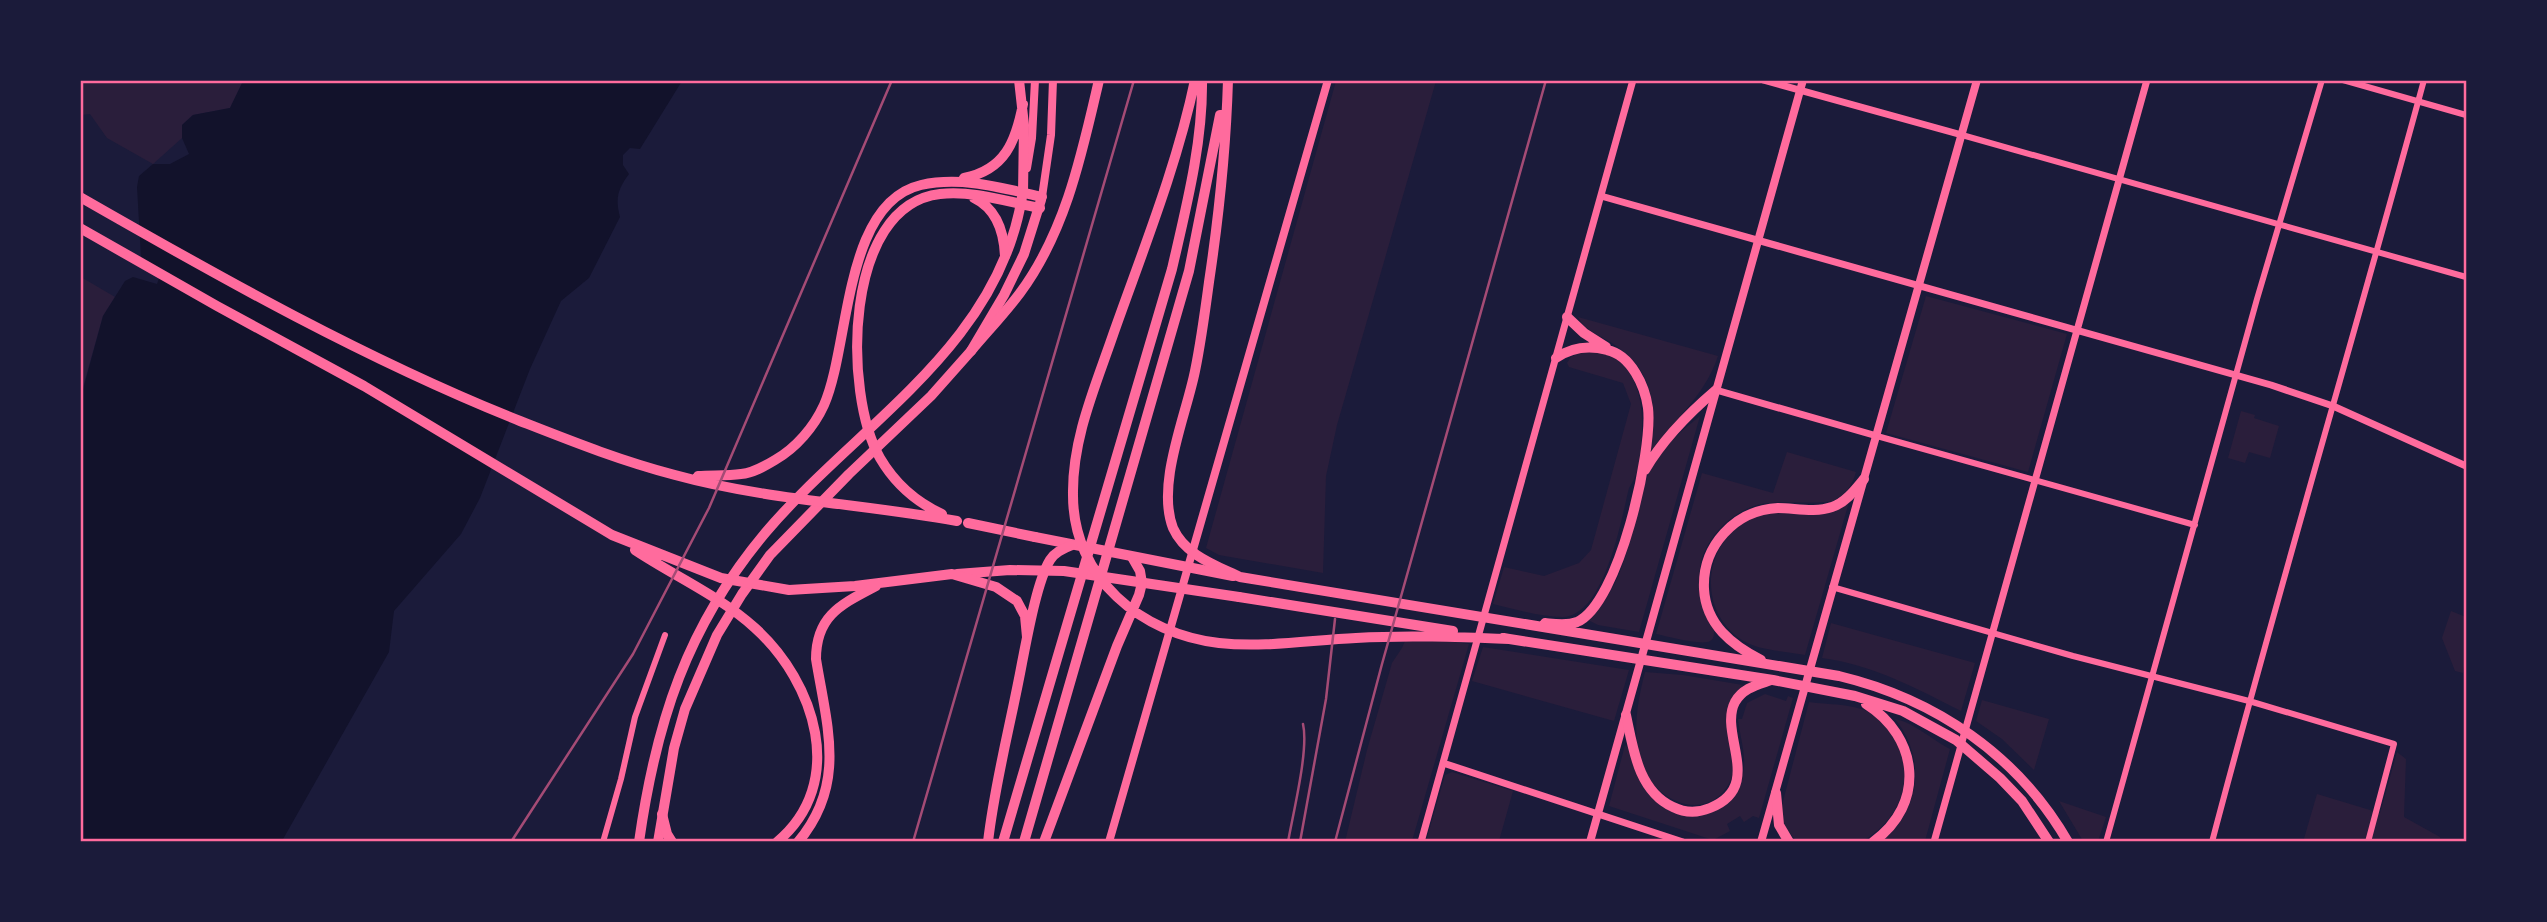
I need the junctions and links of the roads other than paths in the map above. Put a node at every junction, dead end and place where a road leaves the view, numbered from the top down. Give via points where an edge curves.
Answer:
1 (1019, 80) edge
2 (1035, 80) edge
3 (1053, 80) edge
4 (1099, 80) edge
5 (1195, 80) edge
6 (1202, 80) edge
7 (1226, 80) edge
8 (1328, 80) edge
9 (1633, 80) edge
10 (1763, 80) edge
11 (1803, 80) edge
12 (1977, 80) edge
13 (2147, 80) edge
14 (2322, 80) edge
15 (2343, 80) edge
16 (2424, 80) edge
17 (1800, 91) junction
18 (2419, 101) junction
19 (1023, 104) junction
20 (2466, 114) edge
21 (1962, 135) junction
22 (2120, 179) junction
23 (944, 182) junction
24 (965, 194) junction
25 (1601, 196) junction
26 (80, 197) edge
27 (1022, 199) junction
28 (1041, 203) junction
29 (2279, 224) junction
30 (80, 228) edge
31 (1759, 242) junction
32 (2377, 253) junction
33 (1005, 256) junction
34 (2466, 277) edge
35 (1919, 286) junction
36 (1567, 317) junction
37 (2077, 331) junction
38 (971, 351) junction
39 (1612, 351) junction
40 (1556, 358) junction
41 (2236, 375) junction
42 (1716, 390) junction
43 (2333, 407) junction
44 (1877, 436) junction
45 (2466, 466) edge
46 (678, 476) junction
47 (1864, 480) junction
48 (2035, 481) junction
49 (1640, 482) junction
50 (963, 522) junction
51 (2195, 525) junction
52 (612, 535) junction
53 (1035, 537) joint
54 (1072, 545) junction
55 (1132, 557) junction
56 (1045, 571) junction
57 (953, 574) junction
58 (1240, 577) junction
59 (882, 583) junction
60 (1142, 583) junction
61 (1832, 587) junction
62 (1240, 597) joint
63 (1029, 616) junction
64 (1514, 623) junction
65 (1991, 634) junction
66 (666, 635) dead end
67 (1509, 639) junction
68 (1774, 665) junction
69 (2152, 676) junction
70 (1773, 680) junction
71 (1855, 696) junction
72 (2249, 701) junction
73 (1626, 715) junction
74 (1443, 763) junction
75 (1776, 793) junction
76 (662, 814) junction
77 (1598, 814) junction
78 (603, 842) edge
79 (639, 842) edge
80 (657, 842) edge
81 (671, 842) edge
82 (777, 842) edge
83 (798, 842) edge
84 (988, 842) edge
85 (1003, 842) edge
86 (1024, 842) edge
87 (1044, 842) edge
88 (1109, 842) edge
89 (1421, 842) edge
90 (1590, 842) edge
91 (1683, 842) edge
92 (1761, 842) edge
93 (1789, 842) edge
94 (1873, 842) edge
95 (1934, 842) edge
96 (2049, 842) edge
97 (2068, 842) edge
98 (2106, 842) edge
99 (2212, 842) edge
100 (2368, 842) edge

1 - 19 highway
2 - 27 main road
3 - 28 main road
4 - 38 highway via 1061,217 1021,292
5 - 67 highway via 1179,141 1078,442 1072,498 1090,561 1118,600 1141,617 1175,633 1218,643 1403,635
6 - 85 highway via 1188,199 1172,269
7 - 58 highway via 1215,243 1195,371 1173,456 1169,507 1173,528 1183,544 1196,556
7 - 86 highway via 1189,271
8 - 88 main road
9 - 25 street
10 - 17 street
11 - 17 main road
12 - 21 main road
13 - 22 street
14 - 29 street
15 - 18 street
16 - 18 street
17 - 21 street
17 - 31 main road
18 - 20 street
18 - 32 street
19 - 23 highway via 1018,132 994,165 976,176
19 - 27 highway
21 - 22 street
21 - 35 main road
22 - 29 street
22 - 37 street
23 - 27 highway via 981,183
23 - 46 highway via 918,186 886,206 873,225 845,312 831,385 813,425 799,441 782,456 743,474
24 - 27 highway
24 - 33 highway via 982,202 996,218
24 - 50 highway via 939,194 917,201 897,216 881,239 866,275 858,314 857,368 870,436 890,473 910,494
25 - 31 street
25 - 36 street
26 - 46 highway via 229,282 452,394 615,458
27 - 28 highway
27 - 33 main road
28 - 38 main road via 1024,254
29 - 32 street
29 - 41 street
30 - 52 highway via 364,386
31 - 35 street
31 - 42 main road
32 - 34 street
32 - 43 street
33 - 79 main road via 958,338 766,532 707,617 658,736
35 - 37 street
35 - 44 main road
36 - 39 highway
36 - 40 street
37 - 41 street
37 - 48 street
38 - 76 main road via 931,396 801,521 742,594 717,635 684,709
39 - 40 highway via 1579,347
39 - 49 highway via 1641,382 1648,407
40 - 74 street
41 - 43 street
41 - 51 street
42 - 44 street
42 - 49 highway via 1667,439
42 - 73 main road
43 - 45 street
43 - 72 street
44 - 47 main road
44 - 48 street
46 - 50 highway
47 - 61 main road
47 - 68 highway via 1833,507 1777,508 1745,516 1711,551 1704,589 1710,615 1739,648
48 - 51 street
48 - 65 street
49 - 64 highway via 1615,572 1592,609 1566,624
50 - 53 highway
51 - 69 street
52 - 59 highway via 721,578 789,590
52 - 82 highway via 739,614 776,649 804,696 815,727 816,783 792,830
53 - 54 main road
54 - 55 main road
54 - 56 highway via 1055,554
55 - 58 main road
55 - 60 highway
56 - 57 main road
56 - 60 main road
56 - 63 highway
57 - 59 highway
57 - 63 highway via 996,587
58 - 64 highway
59 - 83 highway via 837,607 827,617 816,643 830,779 822,803
60 - 62 main road
60 - 87 highway
61 - 65 street
61 - 75 main road
62 - 67 highway
63 - 84 highway
64 - 68 highway
65 - 69 street
65 - 95 street
66 - 78 street via 635,717
67 - 70 highway
68 - 97 highway via 1839,676 1932,709 1983,742 2007,764 2056,820
69 - 72 street
69 - 98 street
70 - 71 highway
70 - 73 highway via 1748,688 1736,701 1731,717 1736,781 1727,796 1703,810 1677,809 1648,785
71 - 94 highway via 1896,731 1909,768 1900,814
71 - 96 highway via 1903,711 1956,740 2022,801
72 - 99 street
72 - 100 street via 2394,744
73 - 77 main road
74 - 77 street
74 - 89 street
75 - 92 main road
75 - 93 highway via 1779,825
76 - 80 main road
76 - 81 highway
77 - 90 main road
77 - 91 street

